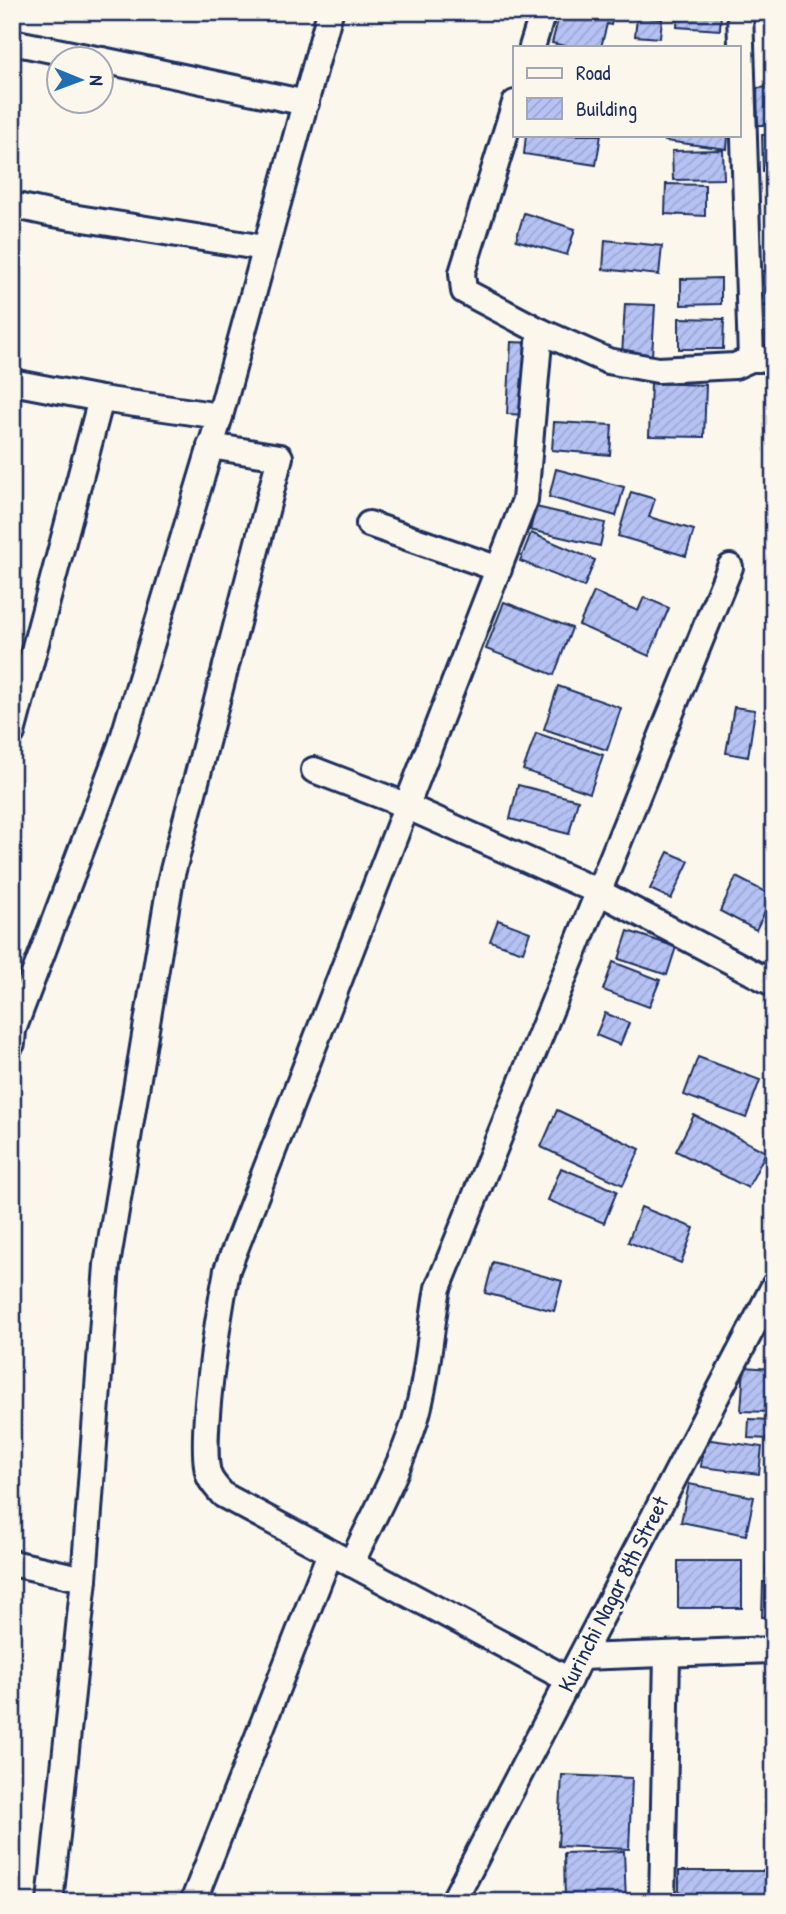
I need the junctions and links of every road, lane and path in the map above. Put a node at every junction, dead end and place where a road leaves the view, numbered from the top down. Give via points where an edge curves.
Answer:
1 (330, 12) edge
2 (543, 12) edge
3 (740, 12) edge
4 (12, 42) edge
5 (532, 46) edge
6 (46, 49) edge
7 (116, 63) edge
8 (306, 103) junction
9 (513, 109) edge
10 (12, 205) edge
11 (264, 248) junction
12 (540, 331) junction
13 (762, 359) edge
14 (12, 382) edge
15 (101, 399) junction
16 (220, 416) junction
17 (210, 446) junction
18 (369, 524) dead end
19 (730, 567) dead end
20 (499, 569) junction
21 (12, 733) edge
22 (314, 770) dead end
23 (406, 806) junction
24 (599, 892) junction
25 (774, 984) edge
26 (13, 1034) edge
27 (774, 1286) edge
28 (340, 1559) junction
29 (12, 1563) edge
30 (84, 1579) junction
31 (774, 1650) edge
32 (667, 1655) junction
33 (581, 1657) junction
34 (569, 1680) junction
35 (50, 1902) edge
36 (193, 1902) edge
37 (453, 1902) edge
38 (662, 1902) edge

1 - 8 street
2 - 5 street
3 - 13 street
4 - 6 street
7 - 8 street
8 - 11 street
9 - 12 street via 462,273 464,291
10 - 11 street
11 - 16 street
12 - 13 street via 608,361 658,370 735,366
12 - 20 street via 525,500
14 - 15 street
15 - 16 street
15 - 21 street
16 - 17 street
17 - 26 street via 121,745
17 - 30 street via 280,457 171,878 107,1265
18 - 20 street
19 - 24 street
20 - 23 street
22 - 23 street
23 - 24 street
23 - 28 street via 227,1270 204,1454 209,1477 223,1495
24 - 25 street
24 - 28 street via 438,1288 426,1372 401,1459
27 - 33 street, Kurinchi Nagar 8th Street
28 - 34 street
28 - 36 street
29 - 30 street
30 - 35 street
31 - 32 street
32 - 33 street
32 - 38 street
33 - 34 street, Kurinchi Nagar 8th Street
34 - 37 street, Kurinchi Nagar 8th Street

